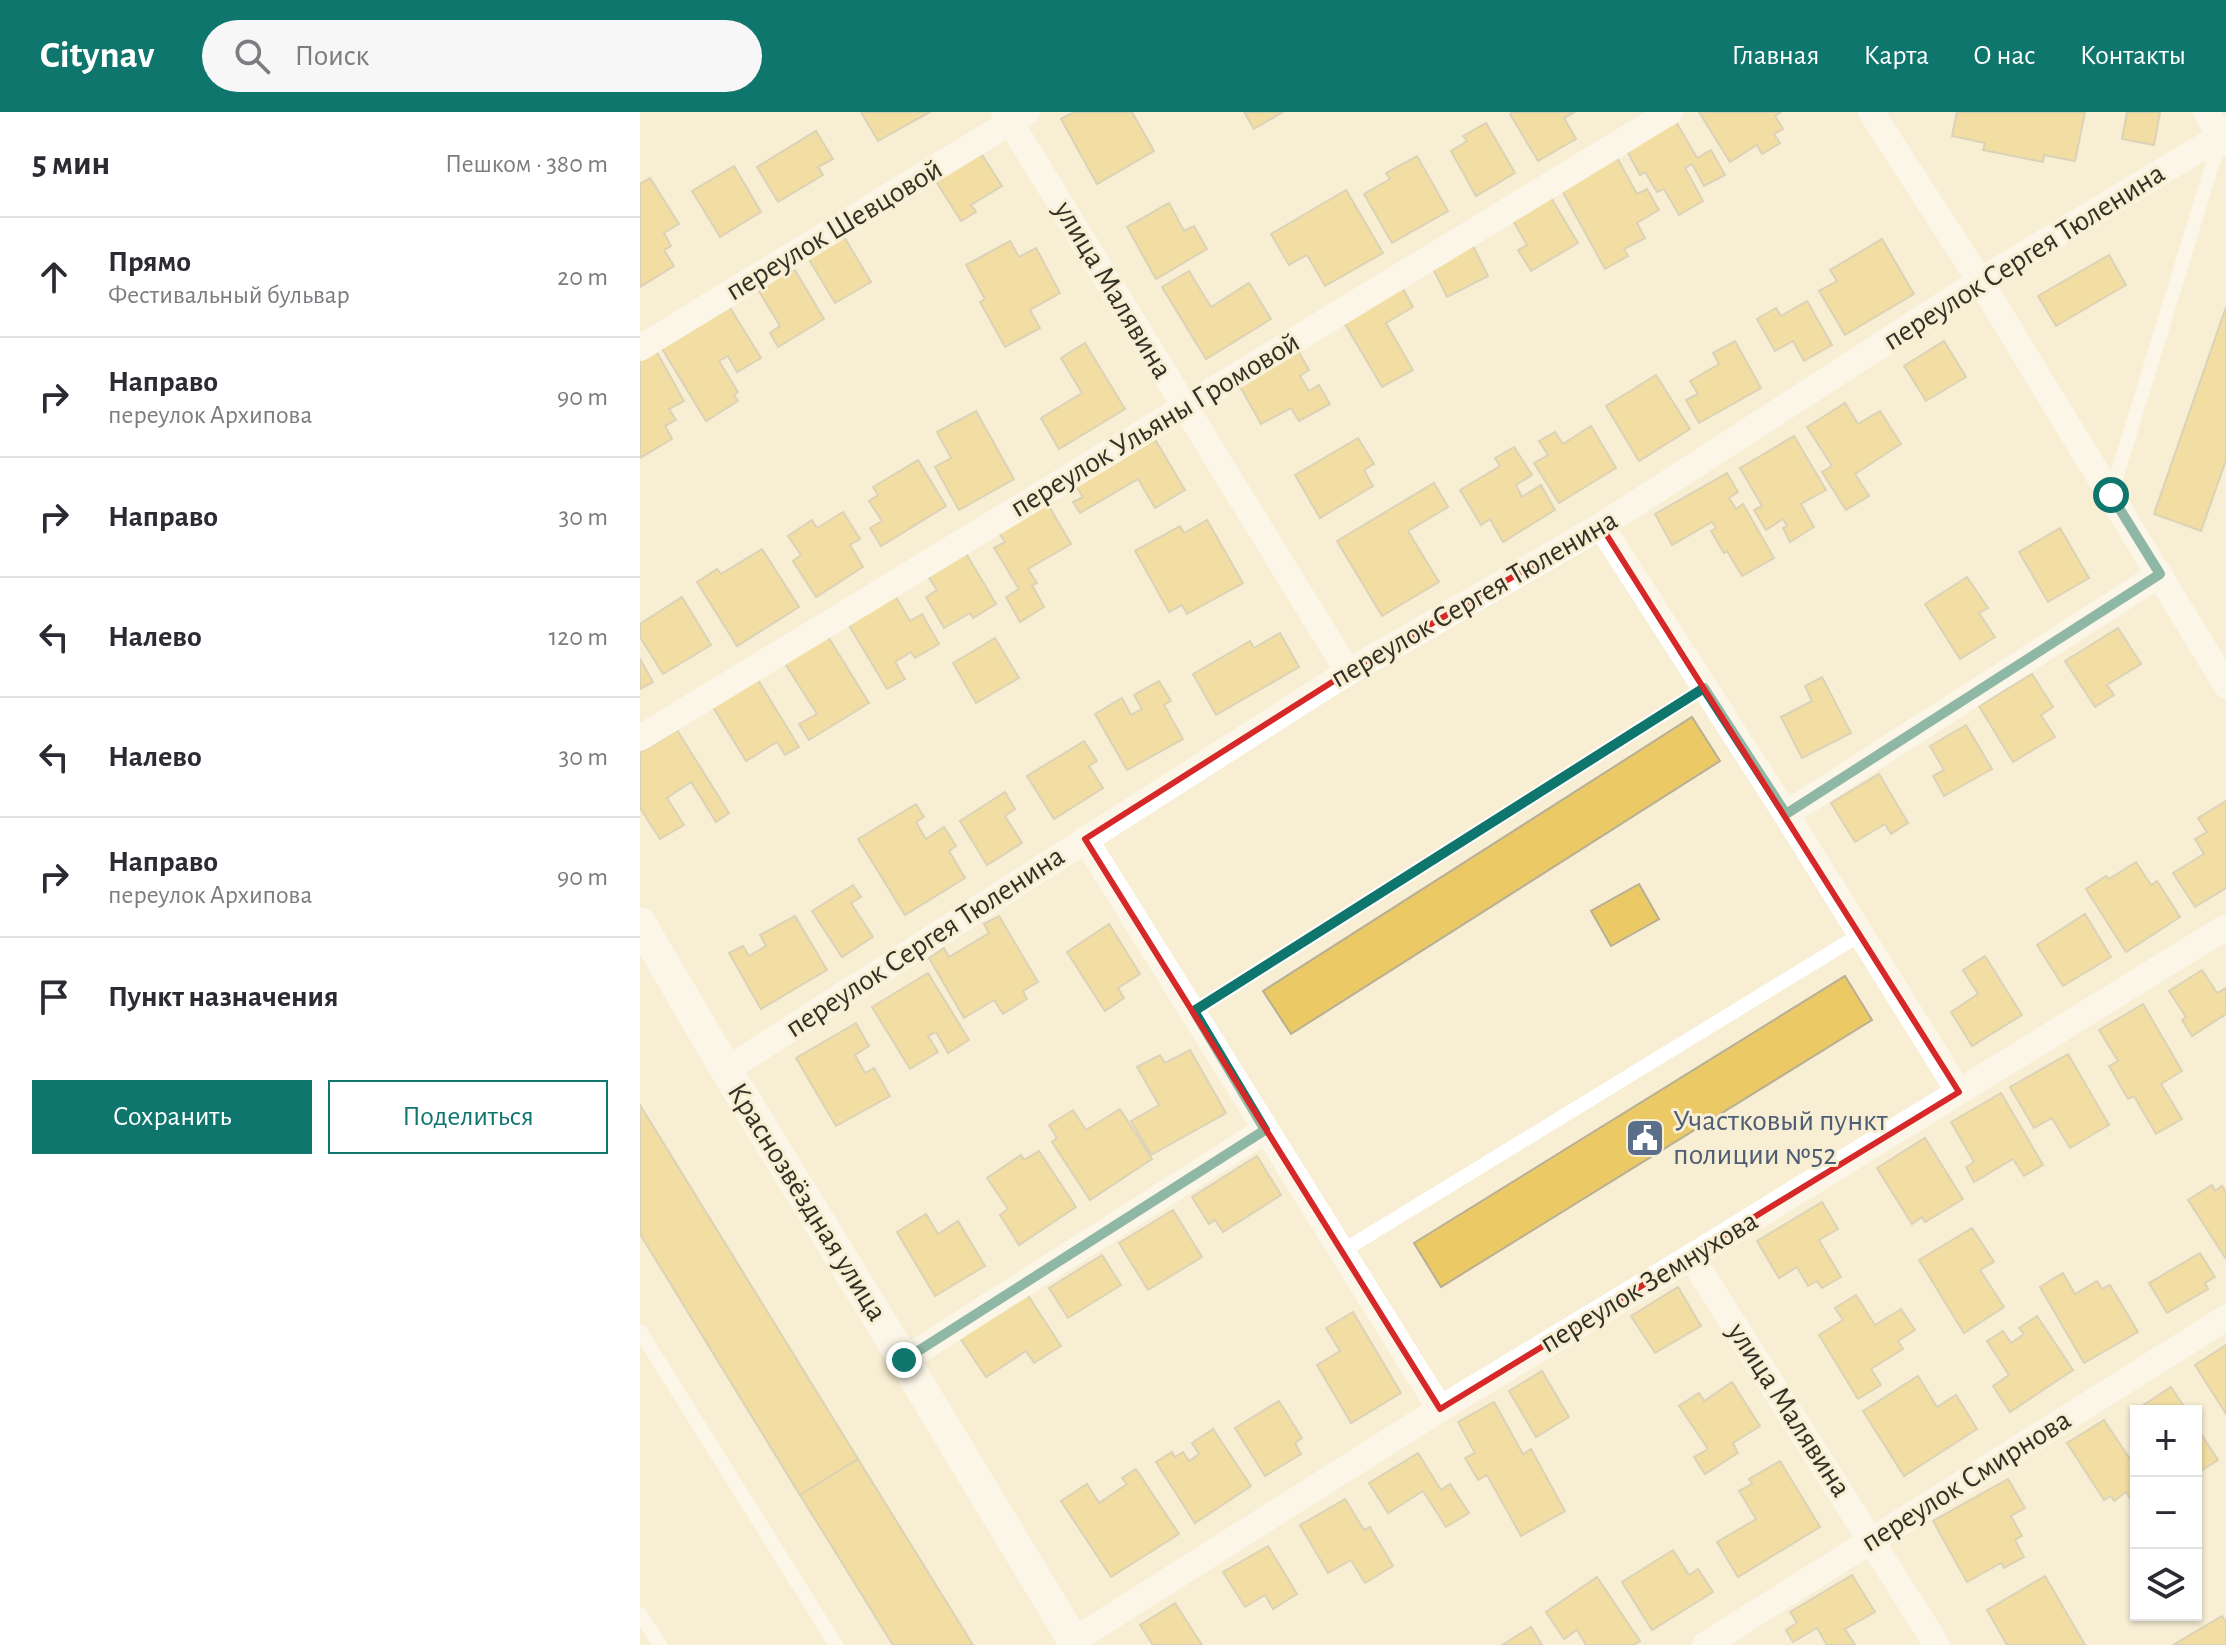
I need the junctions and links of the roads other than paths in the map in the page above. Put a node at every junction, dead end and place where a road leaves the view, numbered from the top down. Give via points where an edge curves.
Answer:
1 (1670, 112) edge
2 (1871, 112) edge
3 (2206, 112) edge
4 (1014, 115) edge
5 (2224, 138) edge
6 (1980, 281) junction
7 (640, 348) edge
8 (1185, 407) junction
9 (2111, 495) junction
10 (1601, 526) junction
11 (2160, 574) junction
12 (1348, 672) junction
13 (2226, 685) edge
14 (1704, 688) junction
15 (640, 738) edge
16 (1786, 814) junction
17 (1085, 839) junction
18 (640, 923) edge
19 (2226, 927) edge
20 (1861, 934) junction
21 (1194, 1011) junction
22 (726, 1070) junction
23 (1959, 1092) junction
24 (1265, 1130) junction
25 (1341, 1252) junction
26 (1691, 1257) junction
27 (2226, 1318) edge
28 (640, 1331) edge
29 (904, 1360) junction
30 (1440, 1409) junction
31 (1872, 1540) junction
32 (640, 1614) edge
33 (1074, 1643) edge
34 (660, 1645) edge
35 (836, 1645) edge
36 (1705, 1645) edge
37 (1937, 1645) edge

1 - 8 street, переулок Ульяны Громовой
2 - 6 street
3 - 5 street
4 - 7 street, переулок Шевцовой
4 - 8 street, улица Малявина
5 - 6 street, переулок Сергея Тюленина
5 - 9 lane
6 - 9 street
6 - 10 street, переулок Сергея Тюленина
8 - 12 street, улица Малявина
8 - 15 street, переулок Ульяны Громовой
9 - 11 street
10 - 12 street, переулок Сергея Тюленина
10 - 14 street
11 - 13 street
11 - 16 street
12 - 17 street, переулок Сергея Тюленина
14 - 16 street
14 - 21 lane
16 - 20 street
17 - 21 street
17 - 22 street, переулок Сергея Тюленина
18 - 22 street, Краснозвёздная улица
19 - 23 street, переулок Земнухова
20 - 23 street
20 - 25 lane
21 - 24 street
22 - 29 street, Краснозвёздная улица
23 - 26 street, переулок Земнухова
24 - 25 street
24 - 29 street
25 - 30 street
26 - 30 street, переулок Земнухова
26 - 31 street, улица Малявина
27 - 31 street, переулок Смирнова
28 - 35 lane
29 - 33 street, Краснозвёздная улица
30 - 33 street, переулок Земнухова
31 - 36 street, переулок Смирнова
31 - 37 street, улица Малявина
32 - 34 lane

